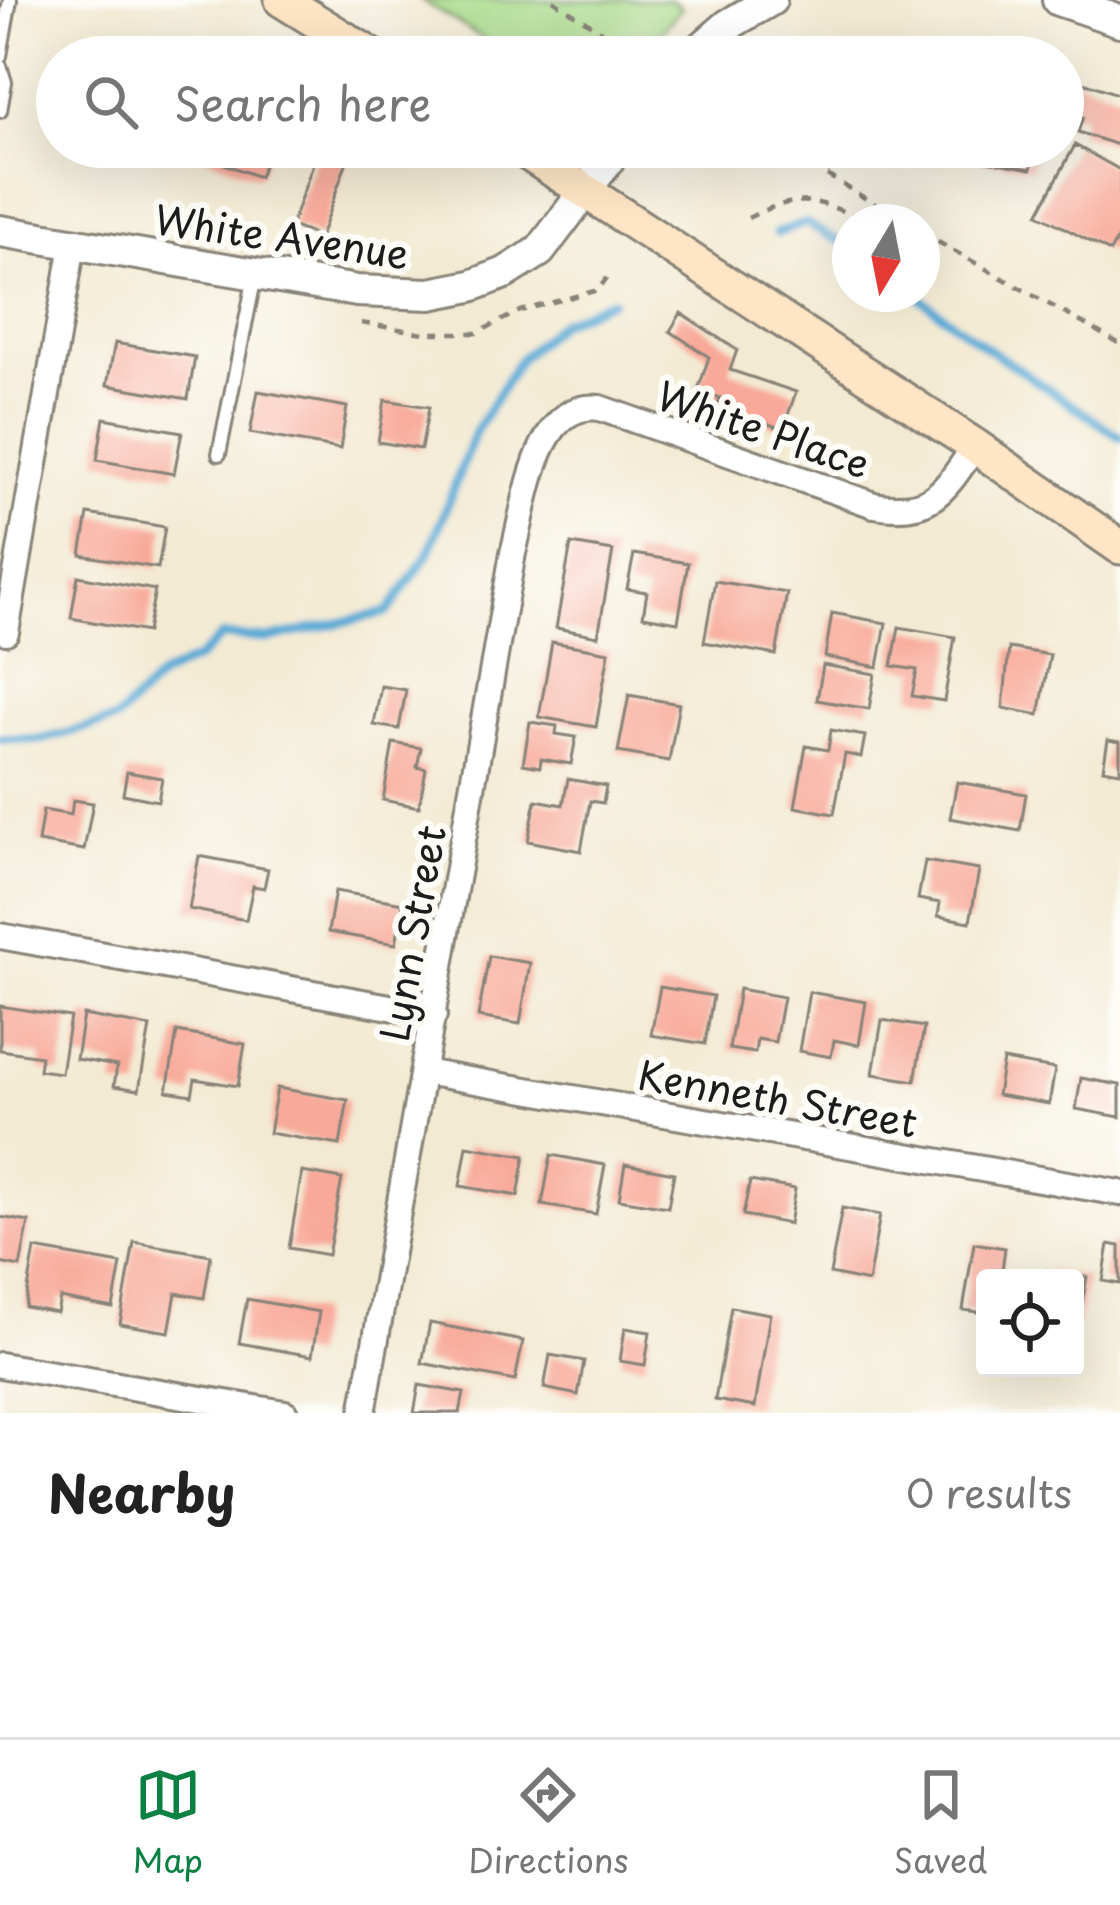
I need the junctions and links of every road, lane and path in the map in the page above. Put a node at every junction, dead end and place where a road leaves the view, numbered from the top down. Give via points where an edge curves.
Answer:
1 (10, 0) edge
2 (282, 0) edge
3 (553, 0) edge
4 (771, 0) edge
5 (1058, 0) edge
6 (1120, 21) edge
7 (340, 36) edge
8 (609, 36) edge
9 (715, 36) edge
10 (0, 56) edge
11 (0, 66) edge
12 (0, 111) edge
13 (551, 168) edge
14 (602, 168) edge
15 (815, 168) edge
16 (586, 190) junction
17 (874, 204) edge
18 (832, 210) edge
19 (748, 218) dead end
20 (0, 231) edge
21 (73, 244) junction
22 (940, 244) edge
23 (255, 275) junction
24 (1120, 344) edge
25 (975, 446) junction
26 (219, 454) dead end
27 (537, 466) joint
28 (1120, 547) edge
29 (6, 632) dead end
30 (0, 936) edge
31 (434, 1015) junction
32 (423, 1072) junction
33 (1120, 1193) edge
34 (0, 1365) edge
35 (285, 1413) edge
36 (363, 1413) edge

1 - 10 lane
2 - 7 main road
3 - 8 path
4 - 9 street
5 - 6 street
11 - 12 lane
13 - 16 main road
14 - 16 street, White Avenue
15 - 17 path
16 - 23 street, White Avenue via 540,251 471,286 396,294
16 - 25 main road
18 - 19 path via 802,200
20 - 21 street, White Avenue
21 - 23 street, White Avenue
21 - 29 street
22 - 24 path
23 - 26 lane
25 - 27 street, White Place via 947,486 910,509 874,505 585,406 556,421
25 - 28 main road
27 - 31 street, Lynn Street via 513,553
30 - 31 street
31 - 32 street, Lynn Street
32 - 33 street, Kenneth Street
32 - 36 street, Lynn Street
34 - 35 street

